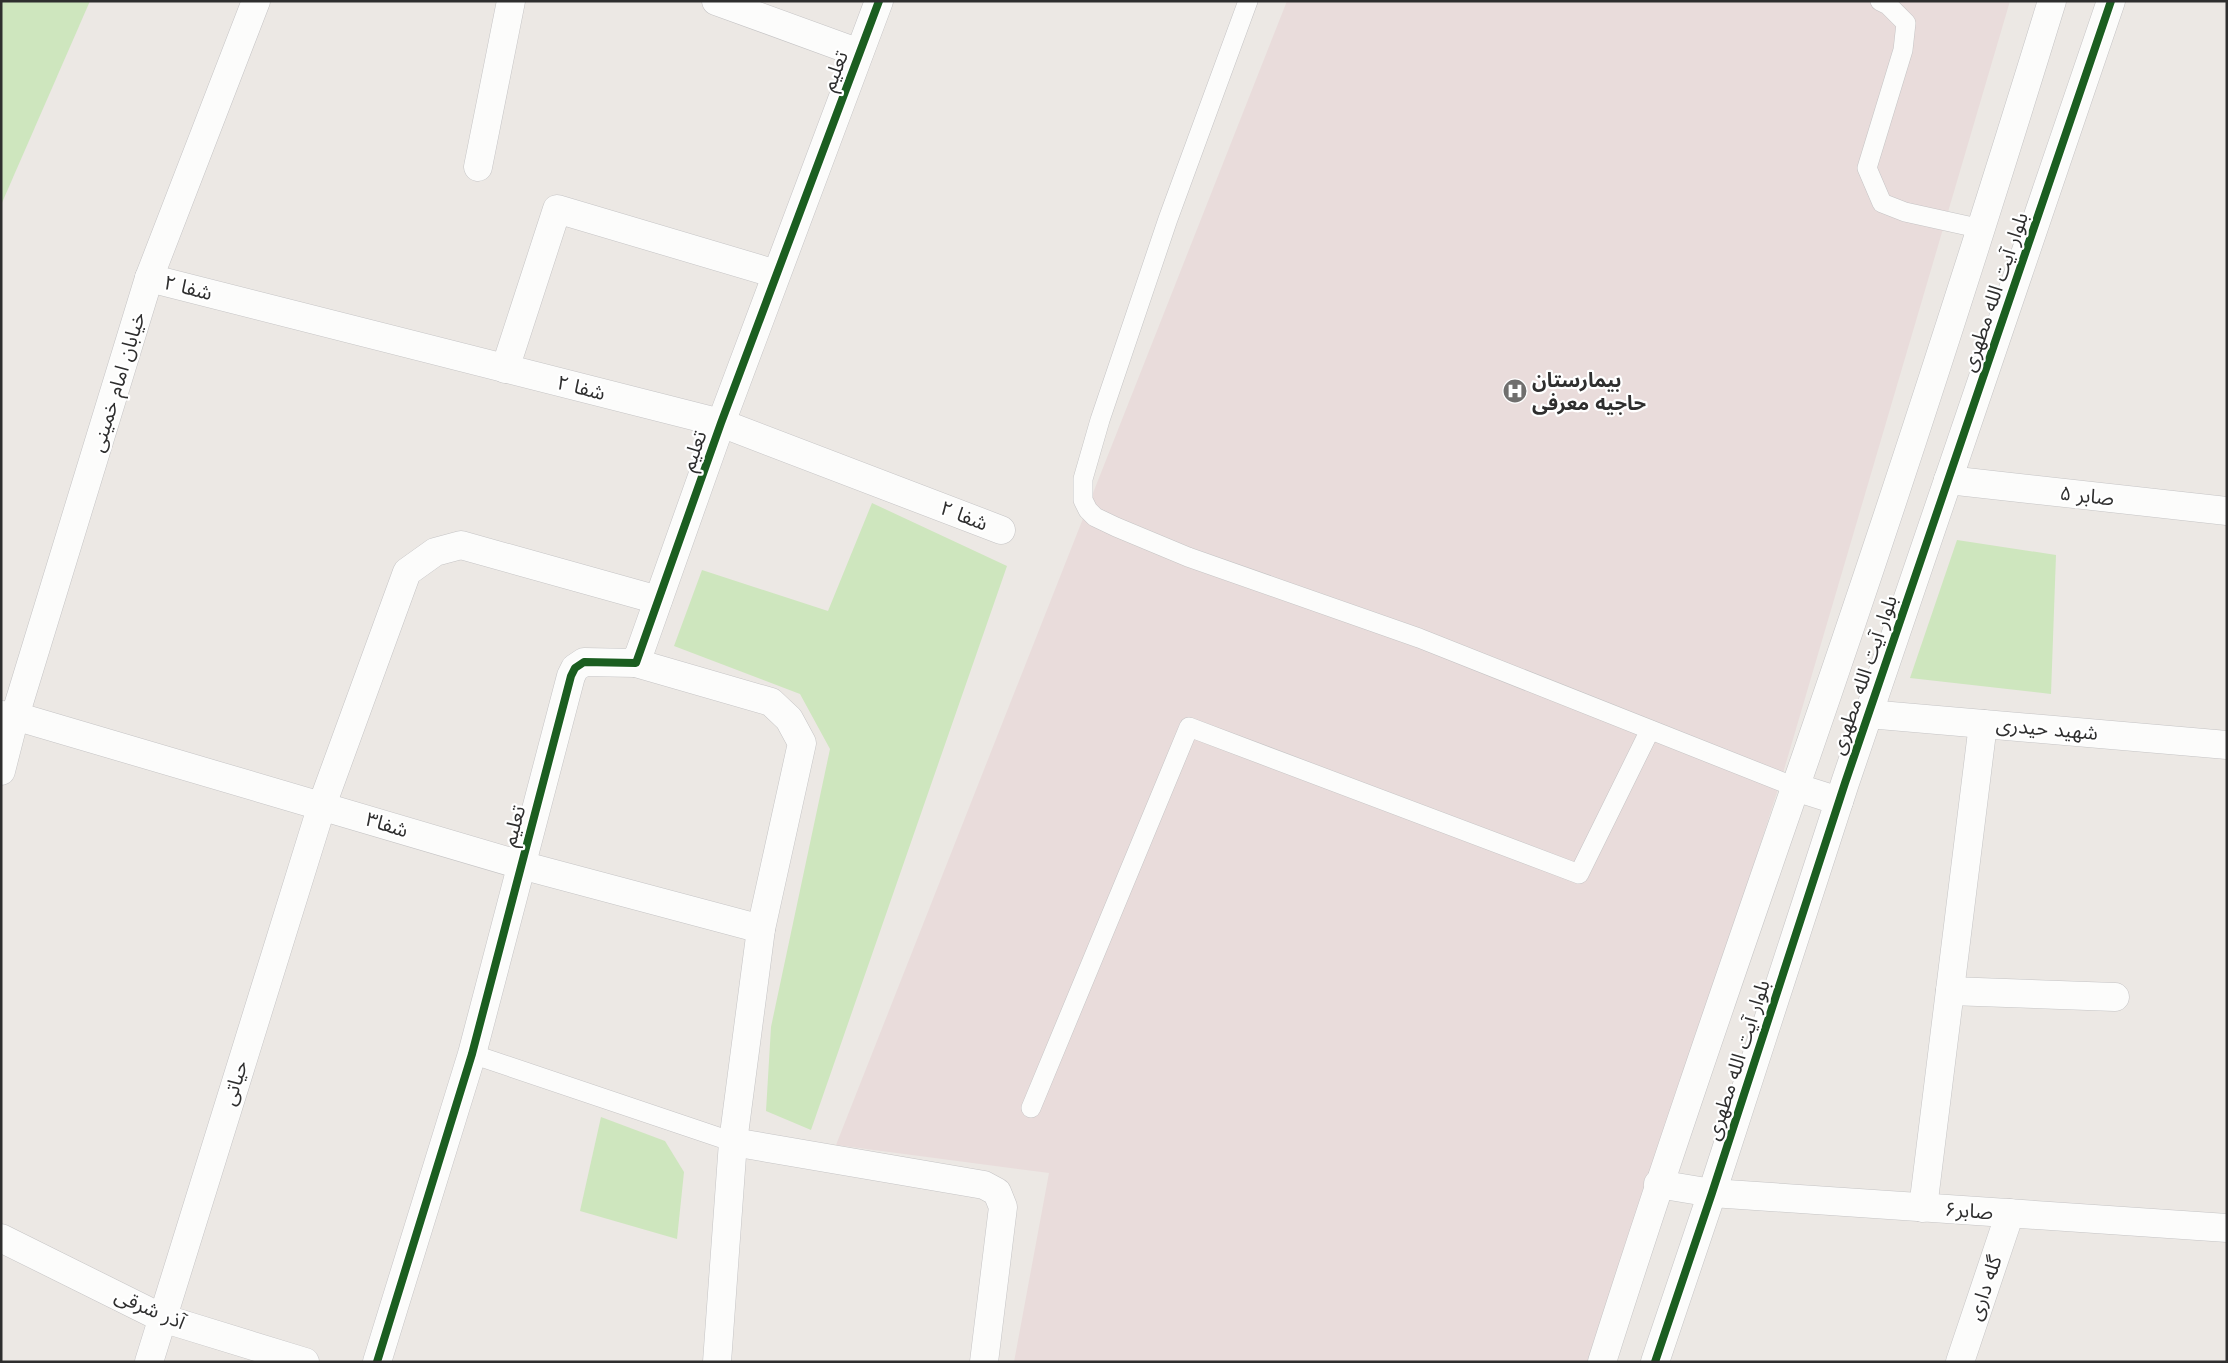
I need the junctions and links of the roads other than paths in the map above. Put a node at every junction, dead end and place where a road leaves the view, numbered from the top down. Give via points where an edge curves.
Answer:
1 (256, 1) edge
2 (511, 1) edge
3 (716, 1) edge
4 (879, 1) edge
5 (1248, 1) edge
6 (1880, 1) edge
7 (2052, 1) edge
8 (2111, 1) edge
9 (859, 53) junction
10 (478, 167) dead end
11 (1982, 229) junction
12 (776, 274) junction
13 (149, 278) junction
14 (505, 369) junction
15 (721, 423) junction
16 (1948, 480) junction
17 (2227, 511) edge
18 (1001, 530) dead end
19 (658, 600) junction
20 (636, 663) junction
21 (1868, 714) junction
22 (8, 716) edge
23 (1983, 724) junction
24 (1650, 730) junction
25 (2227, 745) edge
26 (1, 771) edge
27 (1795, 787) junction
28 (1839, 801) junction
29 (322, 805) junction
30 (521, 865) junction
31 (761, 929) junction
32 (1950, 991) junction
33 (2115, 997) dead end
34 (472, 1054) junction
35 (1031, 1108) dead end
36 (733, 1142) junction
37 (1658, 1184) junction
38 (1712, 1193) junction
39 (1924, 1208) junction
40 (2010, 1213) junction
41 (2227, 1228) edge
42 (1, 1238) edge
43 (162, 1318) junction
44 (149, 1362) edge
45 (305, 1362) edge
46 (377, 1362) edge
47 (717, 1362) edge
48 (984, 1362) edge
49 (1602, 1362) edge
50 (1655, 1362) edge
51 (1960, 1362) edge

1 - 13 street, خیابان امام خمینی
2 - 10 street
3 - 9 street
4 - 9 street, تعلیم
5 - 24 lane via 1168,219 1100,420 1083,479 1082,500 1095,517 1188,557 1419,638
6 - 11 lane via 1906,23 1904,50 1867,168 1874,187 1882,203 1905,212
7 - 11 street, بلوار آیت الله مطهری
8 - 16 street, بلوار آیت الله مطهری
9 - 12 street, تعلیم
11 - 27 street, بلوار آیت الله مطهری
12 - 14 street via 557,209
12 - 15 street, تعلیم
13 - 14 street, شفا ۲
13 - 22 street, خیابان امام خمینی
14 - 15 street, شفا ۲
15 - 18 street, شفا ۲
15 - 19 street, تعلیم
16 - 17 street, صابر ۵
16 - 21 street, بلوار آیت الله مطهری
19 - 20 street, تعلیم
19 - 29 street, حیاتی via 461,546 435,552 407,572
20 - 30 street, تعلیم via 584,662 575,668
20 - 31 street via 771,702 789,719 802,743
21 - 23 street, شهید حیدری
21 - 28 street, بلوار آیت الله مطهری
22 - 26 street, خیابان امام خمینی
22 - 29 street, شفا۳
23 - 25 street, شهید حیدری
23 - 32 street
24 - 27 lane
24 - 35 lane via 1579,874 1189,727
27 - 28 street
27 - 37 street, بلوار آیت الله مطهری
28 - 38 street, بلوار آیت الله مطهری
29 - 30 street, شفا۳
29 - 43 street, حیاتی
30 - 31 street, شفا۳
30 - 34 street, تعلیم
31 - 36 street
32 - 33 street
32 - 39 street
34 - 36 lane
34 - 46 street, تعلیم
36 - 47 street
36 - 48 street via 984,1185 996,1192 1002,1207
37 - 38 street, صابر۶
37 - 49 street, بلوار آیت الله مطهری
38 - 39 street, صابر۶
38 - 50 street, بلوار آیت الله مطهری
39 - 40 street, صابر۶
40 - 41 street, صابر۶
40 - 51 street, گله داری
42 - 43 street, آذر شرقی
43 - 44 street, حیاتی
43 - 45 street, آذر شرقی

